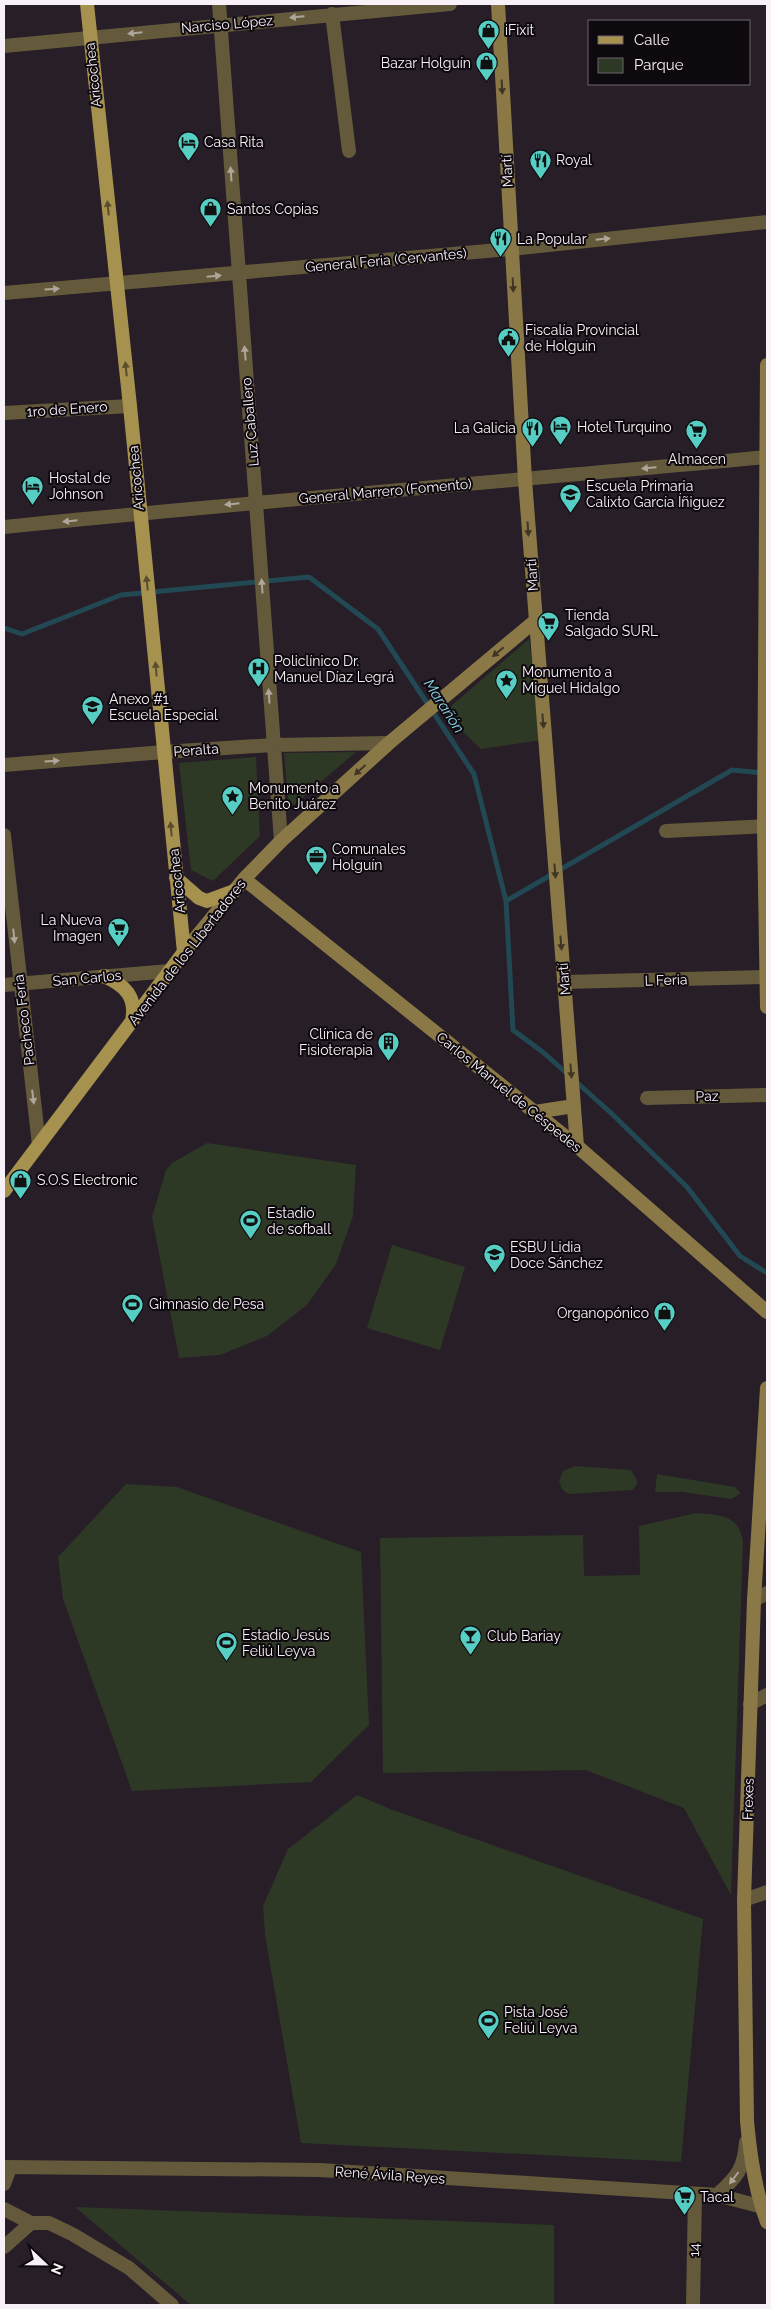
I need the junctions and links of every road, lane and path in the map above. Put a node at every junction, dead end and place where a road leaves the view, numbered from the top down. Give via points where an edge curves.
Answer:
1 (87, 4) edge
2 (219, 4) edge
3 (450, 4) edge
4 (498, 4) edge
5 (332, 14) junction
6 (221, 24) junction
7 (89, 38) junction
8 (4, 46) edge
9 (349, 151) dead end
10 (767, 222) edge
11 (511, 249) junction
12 (238, 273) junction
13 (116, 284) junction
14 (4, 293) edge
15 (767, 366) edge
16 (130, 406) junction
17 (4, 413) edge
18 (767, 457) edge
19 (525, 480) junction
20 (256, 502) junction
21 (139, 514) junction
22 (4, 527) edge
23 (535, 620) junction
24 (389, 743) junction
25 (273, 745) junction
26 (164, 752) junction
27 (4, 765) edge
28 (766, 826) edge
29 (666, 831) dead end
30 (4, 835) edge
31 (281, 841) junction
32 (176, 878) junction
33 (244, 879) junction
34 (234, 891) junction
35 (184, 952) junction
36 (170, 971) junction
37 (104, 976) junction
38 (767, 977) edge
39 (564, 982) junction
40 (19, 983) junction
41 (4, 984) edge
42 (767, 1007) edge
43 (132, 1022) junction
44 (767, 1095) edge
45 (647, 1098) dead end
46 (574, 1103) junction
47 (535, 1112) junction
48 (39, 1145) junction
49 (577, 1146) junction
50 (4, 1191) edge
51 (767, 1312) edge
52 (767, 1388) edge
53 (767, 1593) edge
54 (754, 1600) junction
55 (767, 1695) edge
56 (750, 1704) junction
57 (767, 1892) edge
58 (744, 1900) junction
59 (747, 2122) junction
60 (7, 2167) edge
61 (4, 2184) edge
62 (695, 2195) junction
63 (717, 2195) junction
64 (764, 2208) edge
65 (4, 2209) edge
66 (767, 2222) edge
67 (30, 2223) junction
68 (4, 2247) edge
69 (172, 2305) edge
70 (693, 2305) edge

1 - 7 main road, Aricochea
2 - 6 street, Luz Caballero
3 - 5 street, Narciso López
4 -> 11 main road, Martí
5 -> 6 street, Narciso López
5 - 9 street
6 -> 7 street, Narciso López
12 -> 6 street, Luz Caballero
7 - 8 street, Narciso López
13 -> 7 main road, Aricochea
11 -> 10 street, General Feria (Cervantes)
11 - 12 street, General Feria (Cervantes)
11 -> 19 main road, Martí
13 -> 12 street, General Feria (Cervantes)
20 -> 12 street, Luz Caballero
14 -> 13 street, General Feria (Cervantes)
16 -> 13 main road, Aricochea
15 - 18 main road
16 - 17 street, 1ro de Enero
16 - 21 main road, Aricochea
18 -> 19 street, General Marrero (Fomento)
18 - 28 main road
19 - 20 street, General Marrero (Fomento)
19 -> 23 main road, Martí
20 -> 21 street, General Marrero (Fomento)
25 -> 20 street, Luz Caballero
21 -> 22 street, General Marrero (Fomento)
26 -> 21 main road, Aricochea
23 -> 24 main road, Avenida de los Libertadores
23 -> 39 main road, Martí
24 - 25 street, Peralta
24 -> 31 main road, Avenida de los Libertadores
25 - 26 street, Peralta
25 - 31 street, Luz Caballero
27 -> 26 street, Peralta
32 -> 26 main road, Aricochea
28 - 29 street
28 - 38 main road
30 -> 40 street, Pacheco Feria
31 - 33 main road, Avenida de los Libertadores
32 - 34 main road via 207,901
32 - 35 main road, Aricochea
33 - 34 main road, Avenida de los Libertadores
33 - 47 main road, Carlos Manuel de Céspedes
34 - 35 main road, Avenida de los Libertadores
35 - 36 main road, Avenida de los Libertadores
36 - 37 street, San Carlos
36 - 43 main road, Avenida de los Libertadores
37 - 40 street, San Carlos
37 - 43 main road via 122,985 130,996 134,1008
38 - 39 street, L Feria
38 - 42 main road
39 -> 46 main road, Martí
40 - 41 street, San Carlos
40 -> 48 street, Pacheco Feria
43 - 48 main road, Avenida de los Libertadores
44 - 45 street, Paz
46 - 47 main road
46 - 49 main road, Martí
47 - 49 main road, Carlos Manuel de Céspedes
48 - 50 main road, Avenida de los Libertadores
49 - 51 main road, Carlos Manuel de Céspedes
52 - 54 main road, Frexes
53 - 54 street
54 - 56 main road, Frexes
55 - 56 street
56 - 58 main road, Frexes
57 - 58 street
58 - 59 main road, Frexes
59 -> 63 street via 744,2162 734,2180
59 - 64 main road, Frexes via 749,2147
60 - 61 street
60 - 62 street, René Ávila Reyes via 320,2170
62 - 63 street, René Ávila Reyes
62 - 70 street, 14
63 - 64 street, René Ávila Reyes
64 - 66 main road, Frexes
65 - 67 street
67 - 68 street
67 - 69 street via 49,2223 72,2234 129,2268

